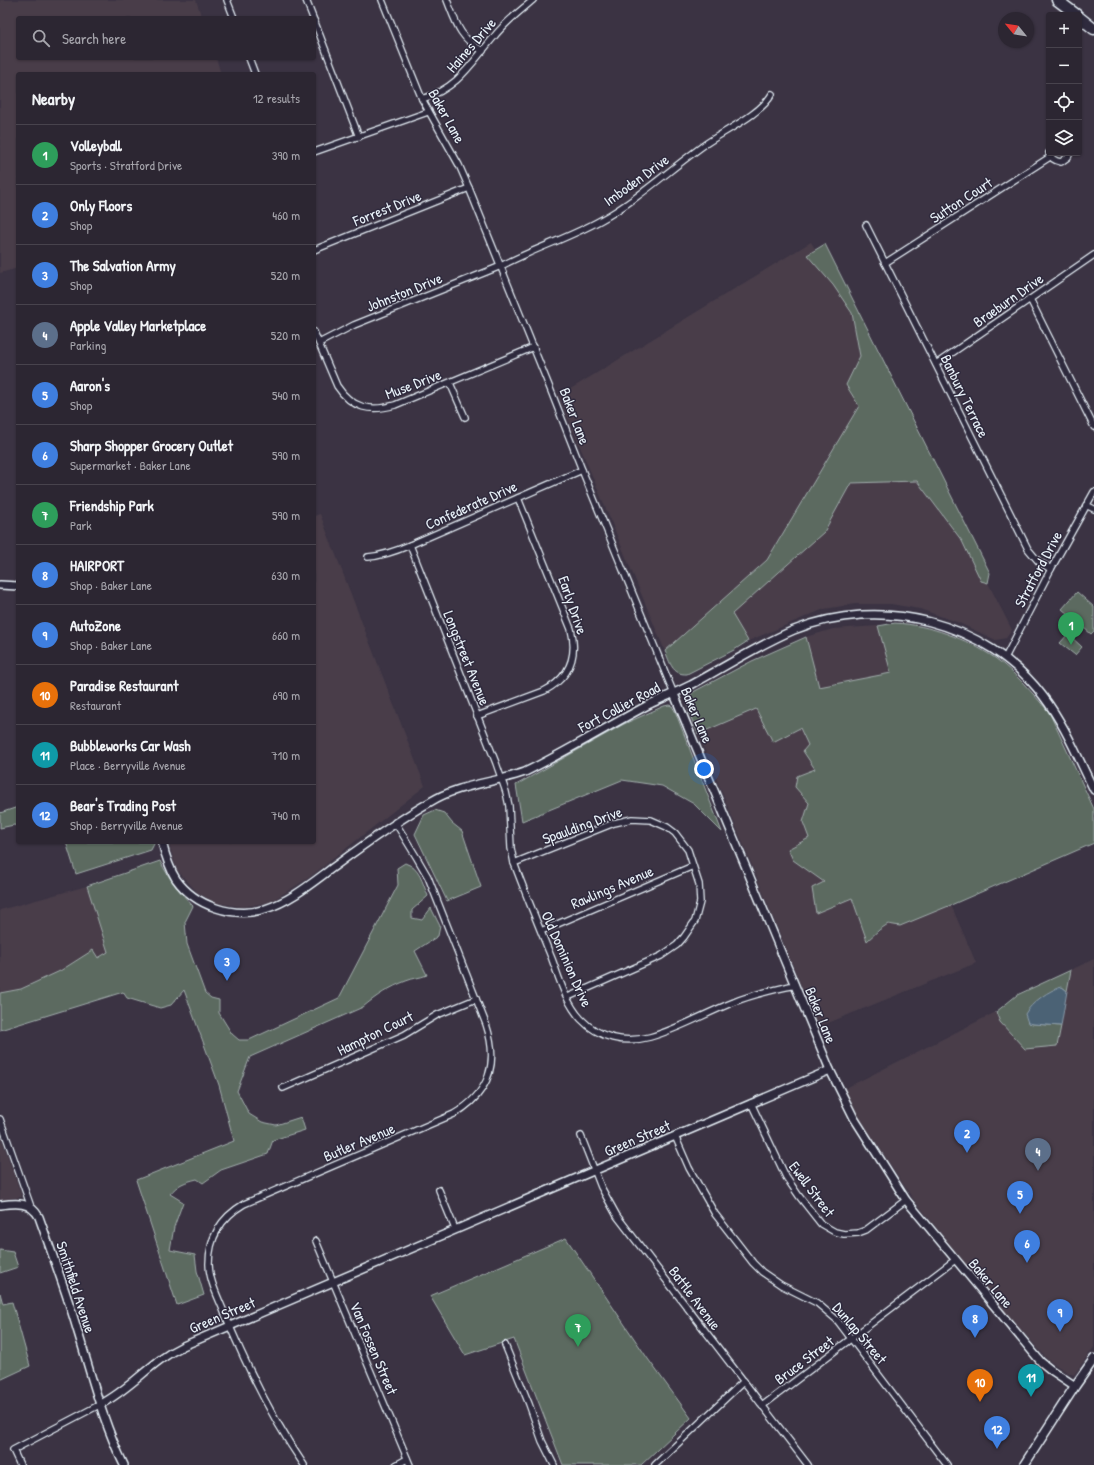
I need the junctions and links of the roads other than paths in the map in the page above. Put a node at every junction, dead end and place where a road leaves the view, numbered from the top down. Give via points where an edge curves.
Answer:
1 (227, 0) edge
2 (306, 0) edge
3 (382, 0) edge
4 (447, 0) edge
5 (533, 0) edge
6 (1057, 0) edge
7 (1073, 12) edge
8 (233, 16) edge
9 (313, 16) edge
10 (1082, 19) edge
11 (316, 24) edge
12 (1094, 29) edge
13 (483, 52) junction
14 (250, 60) edge
15 (254, 72) edge
16 (772, 94) dead end
17 (422, 99) junction
18 (428, 112) junction
19 (359, 137) junction
20 (316, 151) edge
21 (1048, 156) edge
22 (1051, 156) edge
23 (1068, 156) edge
24 (469, 188) junction
25 (866, 225) dead end
26 (316, 249) edge
27 (1094, 255) edge
28 (885, 263) junction
29 (501, 266) junction
30 (1030, 299) junction
31 (316, 337) edge
32 (319, 344) junction
33 (534, 348) junction
34 (936, 364) junction
35 (450, 383) junction
36 (465, 417) dead end
37 (1094, 427) edge
38 (582, 470) junction
39 (1094, 492) edge
40 (518, 498) junction
41 (1086, 505) junction
42 (1094, 510) edge
43 (410, 545) junction
44 (368, 557) dead end
45 (1051, 569) junction
46 (0, 585) edge
47 (16, 586) edge
48 (1005, 658) junction
49 (674, 694) junction
50 (477, 716) junction
51 (502, 780) junction
52 (1094, 790) edge
53 (395, 822) junction
54 (163, 844) edge
55 (514, 863) junction
56 (693, 866) junction
57 (541, 931) junction
58 (795, 985) junction
59 (568, 997) junction
60 (476, 999) junction
61 (830, 1070) junction
62 (283, 1088) dead end
63 (751, 1103) junction
64 (0, 1119) edge
65 (581, 1136) dead end
66 (675, 1136) junction
67 (594, 1171) junction
68 (439, 1190) dead end
69 (906, 1200) junction
70 (0, 1205) edge
71 (31, 1207) junction
72 (455, 1229) junction
73 (316, 1241) dead end
74 (955, 1260) junction
75 (333, 1282) junction
76 (230, 1326) junction
77 (851, 1339) junction
78 (505, 1345) dead end
79 (1094, 1360) edge
80 (744, 1381) junction
81 (1075, 1386) junction
82 (101, 1404) junction
83 (762, 1406) junction
84 (407, 1459) junction
85 (20, 1465) edge
86 (124, 1465) edge
87 (304, 1465) edge
88 (396, 1465) edge
89 (410, 1465) edge
90 (554, 1465) edge
91 (655, 1465) edge
92 (808, 1465) edge
93 (947, 1465) edge
94 (1024, 1465) edge

1 - 8 street
2 - 9 street
3 - 17 street, Baker Lane
4 - 13 street via 462,34
5 - 13 street, Haines Drive via 505,24
6 - 7 highway
10 - 12 highway
11 - 19 street
13 - 17 street, Haines Drive via 452,85
14 - 15 street
16 - 29 street, Imboden Drive via 757,111 693,153 617,210 581,231
17 - 18 street, Baker Lane
18 - 19 street
18 - 24 street, Baker Lane via 459,165
19 - 20 street
21 - 28 street, Sutton Court
22 - 23 street, Sutton Court via 1061,162
24 - 26 street, Forrest Drive
24 - 29 street, Baker Lane
25 - 28 street, Banbury Terrace
27 - 30 street, Braeburn Drive
28 - 34 street, Banbury Terrace
29 - 32 street, Johnston Drive via 354,325
29 - 33 street, Baker Lane
30 - 34 street, Braeburn Drive
30 - 37 street
31 - 32 street, Muse Drive
32 - 35 street, Muse Drive via 337,386 347,399 362,407 395,405
33 - 35 street, Muse Drive
33 - 38 street, Baker Lane
34 - 45 street, Banbury Terrace via 1028,549 1038,562
35 - 36 street
38 - 40 street, Confederate Drive
38 - 49 street, Baker Lane
39 - 41 street, Stratford Drive
40 - 43 street, Confederate Drive
40 - 50 street, Early Drive via 572,629 573,656 565,674 552,687
41 - 42 street
41 - 45 street, Stratford Drive
43 - 44 street, Confederate Drive via 389,554
43 - 50 street, Longstreet Avenue
45 - 48 street, Stratford Drive
46 - 47 street
48 - 49 street, Fort Collier Road via 970,637 934,622 896,615 847,616 794,630
48 - 52 street, Fort Collier Road via 1030,680 1056,715
49 - 51 street, Fort Collier Road via 652,703 537,766
49 - 58 street, Baker Lane
50 - 51 street, Longstreet Avenue
51 - 53 street, Fort Collier Road via 465,787 445,794
51 - 55 street, Old Dominion Drive via 509,806
53 - 54 street, Fort Collier Road via 284,901 253,912 221,910 196,897 175,877
53 - 60 street, Butler Avenue via 428,877
55 - 56 street, Spaulding Drive via 614,823 641,819 651,820 674,833 688,850
55 - 57 street, Old Dominion Drive
56 - 57 street, Rawlings Avenue
56 - 59 street, Spaulding Drive via 699,884 700,902 695,921 684,937 661,956
57 - 59 street, Old Dominion Drive
58 - 59 street, Old Dominion Drive via 733,1002 661,1034 634,1040 614,1039 595,1031 580,1018
58 - 61 street, Baker Lane
60 - 62 street, Hampton Court via 437,1015 404,1035
60 - 76 street, Butler Avenue via 491,1037 492,1059 487,1080 472,1102 454,1114 417,1131 244,1204 221,1223 212,1241 210,1271
61 - 63 street, Green Street
61 - 69 street, Baker Lane via 854,1118
63 - 66 street, Green Street
63 - 69 street, Ewell Street via 786,1177 821,1224 828,1229 844,1234 858,1233 866,1230
64 - 71 street, Smithfield Avenue
65 - 67 street, Battle Avenue
66 - 67 street, Green Street
66 - 77 street, Dunlap Street via 689,1168 715,1214 753,1263 781,1285 817,1303 837,1320
67 - 72 street, Green Street
67 - 80 street, Battle Avenue via 617,1216
68 - 72 street
69 - 74 street, Baker Lane
70 - 71 street via 19,1203
71 - 82 street, Smithfield Avenue via 39,1217
72 - 75 street, Green Street
73 - 75 street, Van Fossen Street
74 - 77 street, Bruce Street
74 - 81 street, Baker Lane via 1041,1362
75 - 76 street, Green Street
75 - 84 street, Van Fossen Street
76 - 82 street, Green Street via 171,1352 123,1391
76 - 87 street, Butler Avenue via 268,1408
77 - 83 street, Bruce Street
77 - 93 street, Dunlap Street
78 - 90 street via 542,1441
79 - 81 main road
80 - 83 street, Battle Avenue
80 - 91 street
81 - 94 main road
82 - 85 street, Green Street via 13,1450
82 - 86 street, Smithfield Avenue
83 - 92 street, Battle Avenue
84 - 88 street
84 - 89 street, Van Fossen Street

